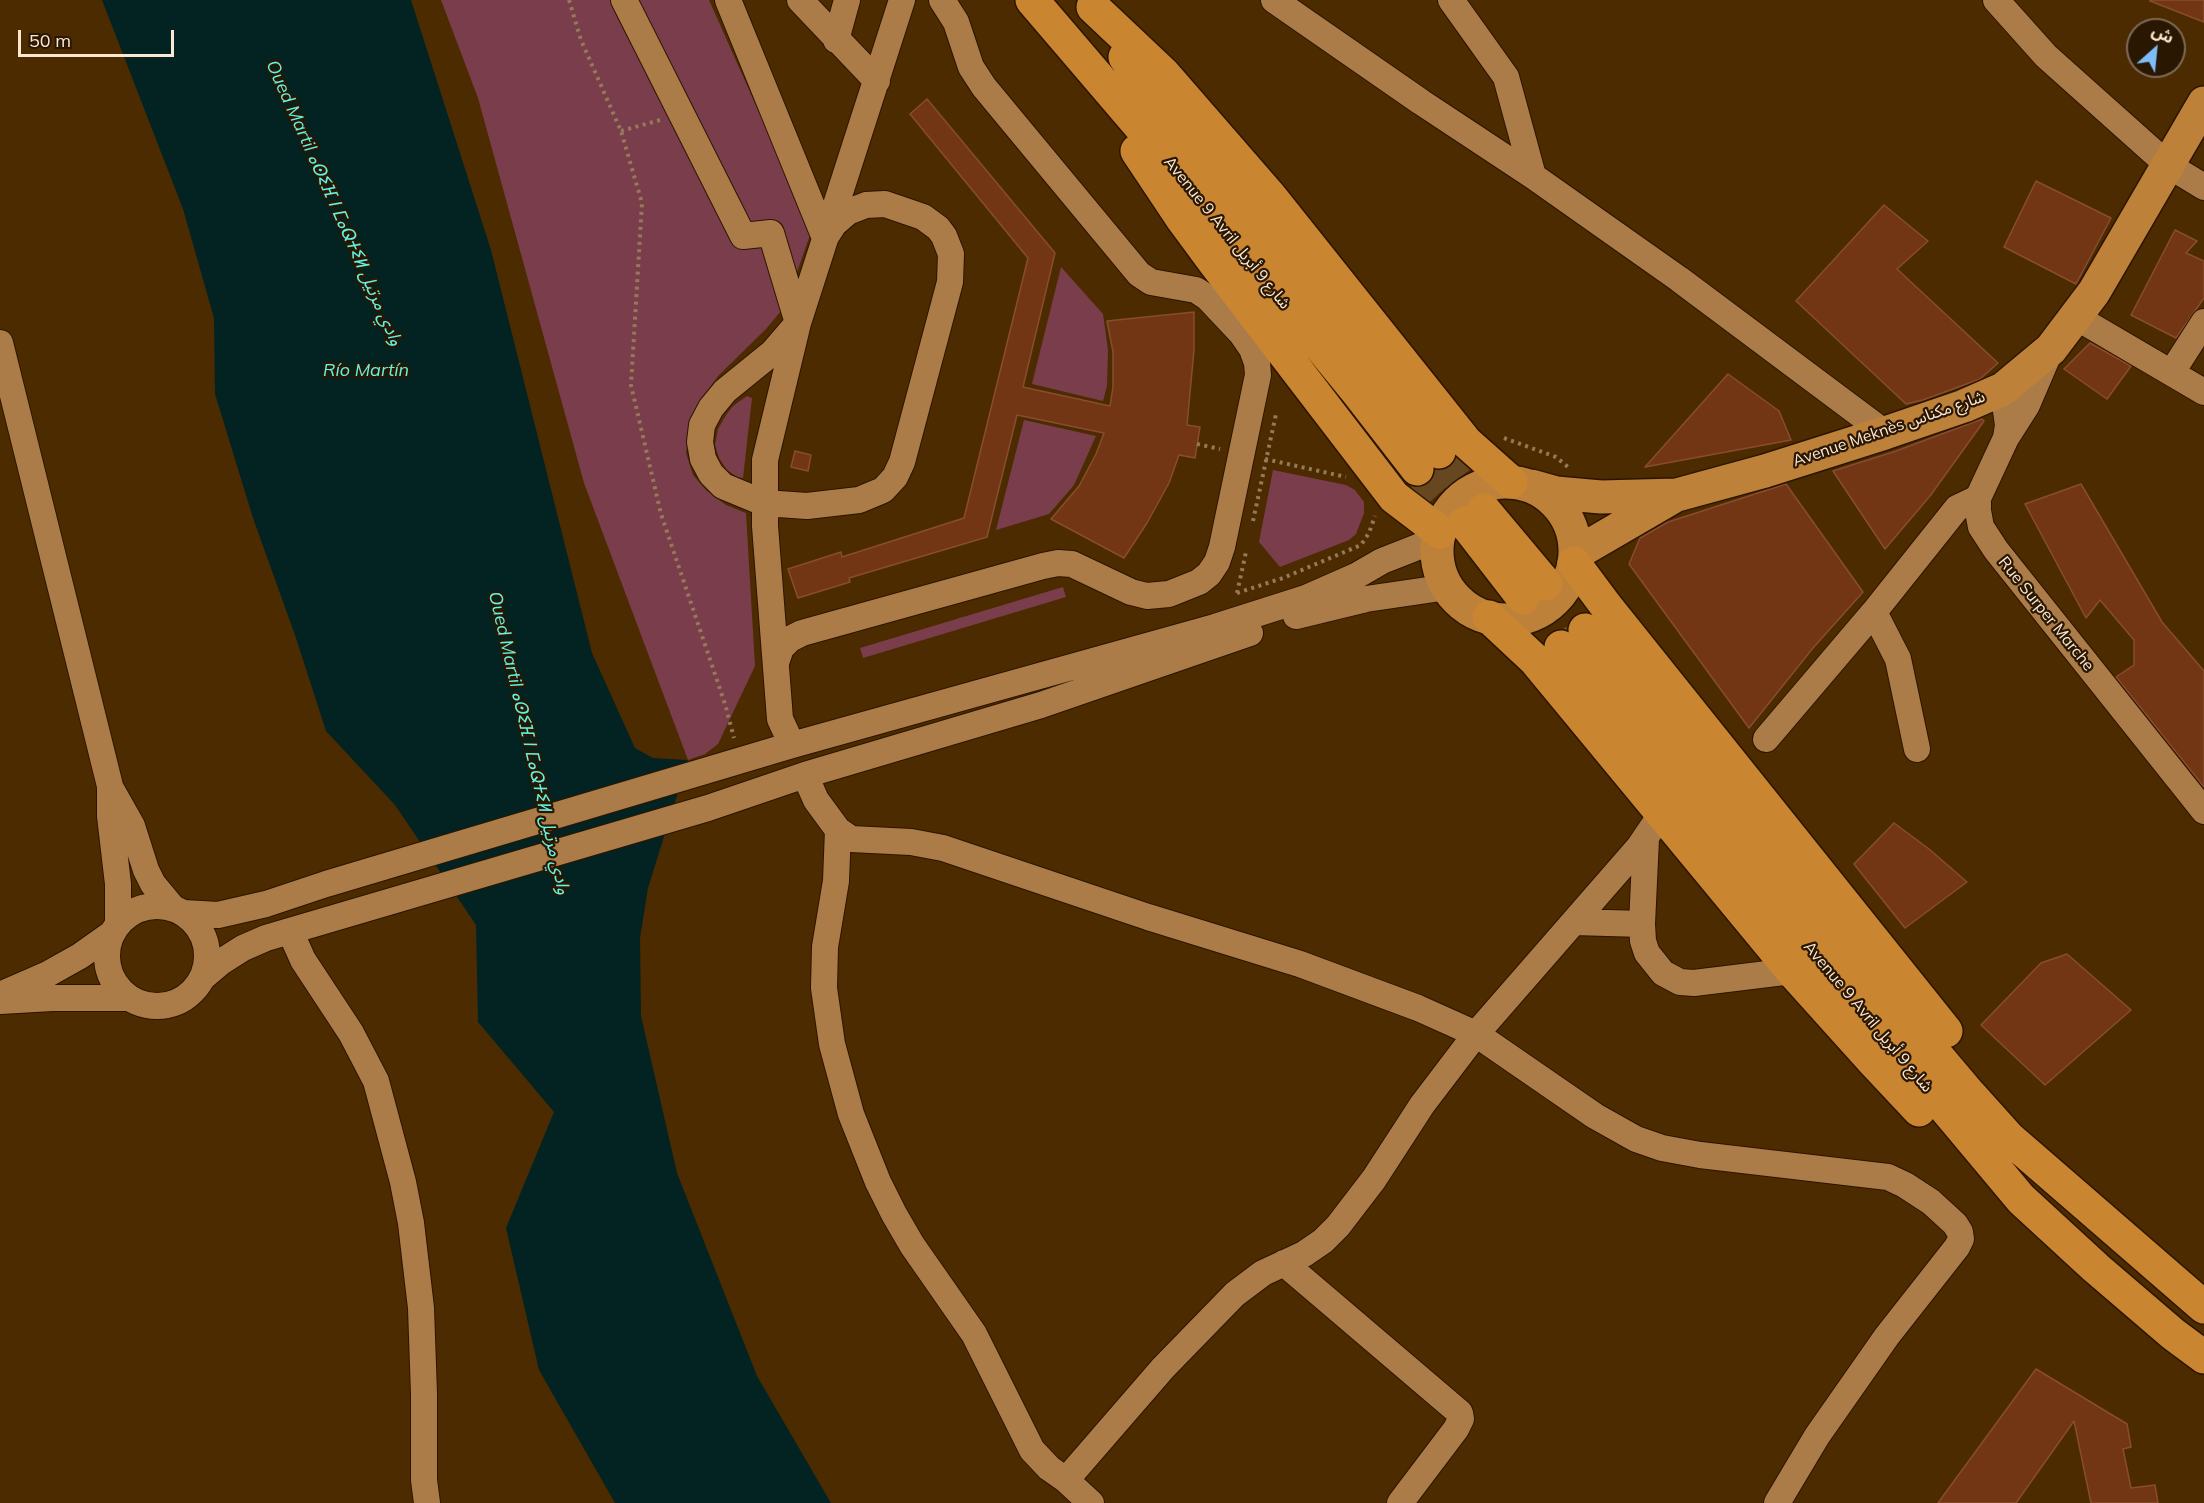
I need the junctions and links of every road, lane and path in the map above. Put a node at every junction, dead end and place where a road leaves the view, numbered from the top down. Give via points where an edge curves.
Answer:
1 (569, 0) edge
2 (624, 0) edge
3 (728, 0) edge
4 (800, 0) edge
5 (847, 0) edge
6 (902, 0) edge
7 (942, 0) edge
8 (1032, 0) edge
9 (1274, 0) edge
10 (1451, 0) edge
11 (1996, 0) edge
12 (1090, 4) edge
13 (836, 40) junction
14 (1078, 54) junction
15 (876, 81) junction
16 (2204, 103) edge
17 (681, 114) junction
18 (621, 131) junction
19 (2168, 165) junction
20 (1533, 176) junction
21 (2204, 187) edge
22 (825, 238) junction
23 (2076, 317) junction
24 (2204, 322) edge
25 (798, 323) junction
26 (0, 343) edge
27 (2051, 350) junction
28 (2172, 372) junction
29 (2003, 389) junction
30 (2204, 392) edge
31 (1885, 433) junction
32 (1503, 438) dead end
33 (2006, 438) junction
34 (1267, 460) dead end
35 (1576, 473) dead end
36 (1348, 477) dead end
37 (1521, 484) junction
38 (1677, 495) junction
39 (1978, 498) junction
40 (764, 503) junction
41 (1376, 508) dead end
42 (1457, 526) junction
43 (1575, 558) junction
44 (1448, 587) junction
45 (1535, 591) tunnel mouth
46 (1238, 592) dead end
47 (1874, 612) junction
48 (1489, 617) junction
49 (776, 663) junction
50 (1766, 739) dead end
51 (792, 745) junction
52 (1917, 749) dead end
53 (740, 761) junction
54 (805, 775) junction
55 (110, 786) junction
56 (2204, 811) edge
57 (1654, 826) junction
58 (838, 830) junction
59 (178, 911) junction
60 (1574, 922) junction
61 (1642, 924) junction
62 (114, 929) junction
63 (290, 931) junction
64 (1792, 971) junction
65 (202, 978) junction
66 (0, 995) edge
67 (129, 998) junction
68 (0, 1001) edge
69 (1476, 1034) junction
70 (2073, 1193) junction
71 (2020, 1199) junction
72 (1284, 1263) junction
73 (2204, 1307) edge
74 (2204, 1357) edge
75 (1066, 1480) junction
76 (427, 1503) edge
77 (1091, 1503) edge
78 (1400, 1503) edge
79 (1777, 1503) edge

1 - 18 path via 581,40
2 - 17 street
3 - 22 street
4 - 13 street
5 - 13 street
6 - 15 street
7 - 49 street via 956,22 971,67 984,87 1138,274 1151,282 1196,290 1208,298 1252,349 1258,375 1222,547 1209,574 1169,594 1148,596 1131,592 1072,564 1050,564 802,633 781,648
8 - 14 highway, Avenue 9 Avril شارع 9 أبريل
9 - 20 street
10 - 20 street via 1506,77
11 - 19 street via 2046,56
12 - 14 highway, Avenue 9 Avril شارع 9 أبريل via 1131,67 1428,461 1347,380
12 - 37 highway via 1164,74 1270,196 1466,442
13 - 15 street
14 - 42 highway via 1154,179 1394,497
15 - 22 street
16 - 19 main road, Avenue Meknès شارع مكناس
17 - 18 path
17 - 25 street via 743,236 771,233
18 - 53 path via 642,203 631,385 661,514 725,704
19 - 21 street
19 - 23 main road, Avenue Meknès شارع مكناس via 2110,267
20 - 31 street
22 - 25 street
22 - 40 street via 840,218 856,207 875,203 923,217 944,236 951,254 950,282 903,462 895,477 883,490 859,500 807,506
23 - 27 main road, Avenue Meknès شارع مكناس
23 - 28 street
24 - 28 street
25 - 40 street via 765,460
25 - 40 street via 773,352 725,391 702,425 701,450 711,474 723,486
26 - 55 street
27 - 29 main road, Avenue Meknès شارع مكناس
27 - 33 street via 2027,405
28 - 30 street
29 - 31 main road, Avenue Meknès شارع مكناس
29 - 33 street
31 - 38 main road, Avenue Meknès شارع مكناس
32 - 35 path via 1556,457
33 - 39 street
34 - 36 path
37 - 38 main road, Avenue Meknès شارع مكناس via 1601,497
37 - 42 main road via 1494,482 1468,492 1449,511
37 - 43 main road via 1563,511 1572,531
38 - 43 main road, Avenue Meknès شارع مكناس
39 - 47 street via 1956,508
39 - 56 street, Rue Surper Marche via 1982,526 1996,550
40 - 49 street
41 - 46 path via 1375,520 1361,545
42 - 44 main road via 1437,556
42 - 45 highway
42 - 51 street via 1294,602
43 - 48 main road via 1569,579 1552,602 1513,619
43 - 70 highway via 1614,615
44 - 48 main road via 1466,606
44 - 54 street via 1366,598 1299,615 1041,705
47 - 50 street
47 - 52 street via 1898,659
48 - 57 highway via 1535,660
49 - 51 street via 780,719
51 - 53 street
53 - 59 street via 235,912 210,915
54 - 58 street via 816,800
54 - 63 street via 708,808
55 - 59 street via 132,826 153,884
55 - 62 street via 118,884
57 - 60 street
57 - 61 street
57 - 64 highway
58 - 69 street via 851,839 911,842 951,851 1300,964 1419,1008
58 - 75 street via 824,978 832,1044 850,1114 894,1214 974,1334 1032,1450
59 - 62 street via 149,906 137,909
59 - 65 street via 193,921 205,942 206,967
60 - 61 street
60 - 69 street
61 - 64 street via 1647,953 1663,973 1680,982
62 - 66 street via 80,956
62 - 67 street via 107,945 108,969
63 - 65 street via 243,948
63 - 76 street via 303,960 351,1032 376,1081 401,1172 421,1308
64 - 71 highway via 1958,1150
65 - 67 street via 187,997 164,1006 146,1005
67 - 68 street
69 - 72 street via 1338,1226 1323,1241
69 - 79 street via 1595,1116 1636,1139 1700,1155 1888,1177 1931,1202 1955,1224 1960,1232 1958,1247 1887,1336 1823,1427
70 - 71 highway, Avenue 9 Avril شارع 9 أبريل via 2009,1138 1672,740 1573,639 1690,809
70 - 73 highway, Avenue 9 Avril شارع 9 أبريل
71 - 74 highway, Avenue 9 Avril شارع 9 أبريل
72 - 75 street via 1235,1294 1163,1368
72 - 78 street via 1460,1413 1456,1429
75 - 77 street

